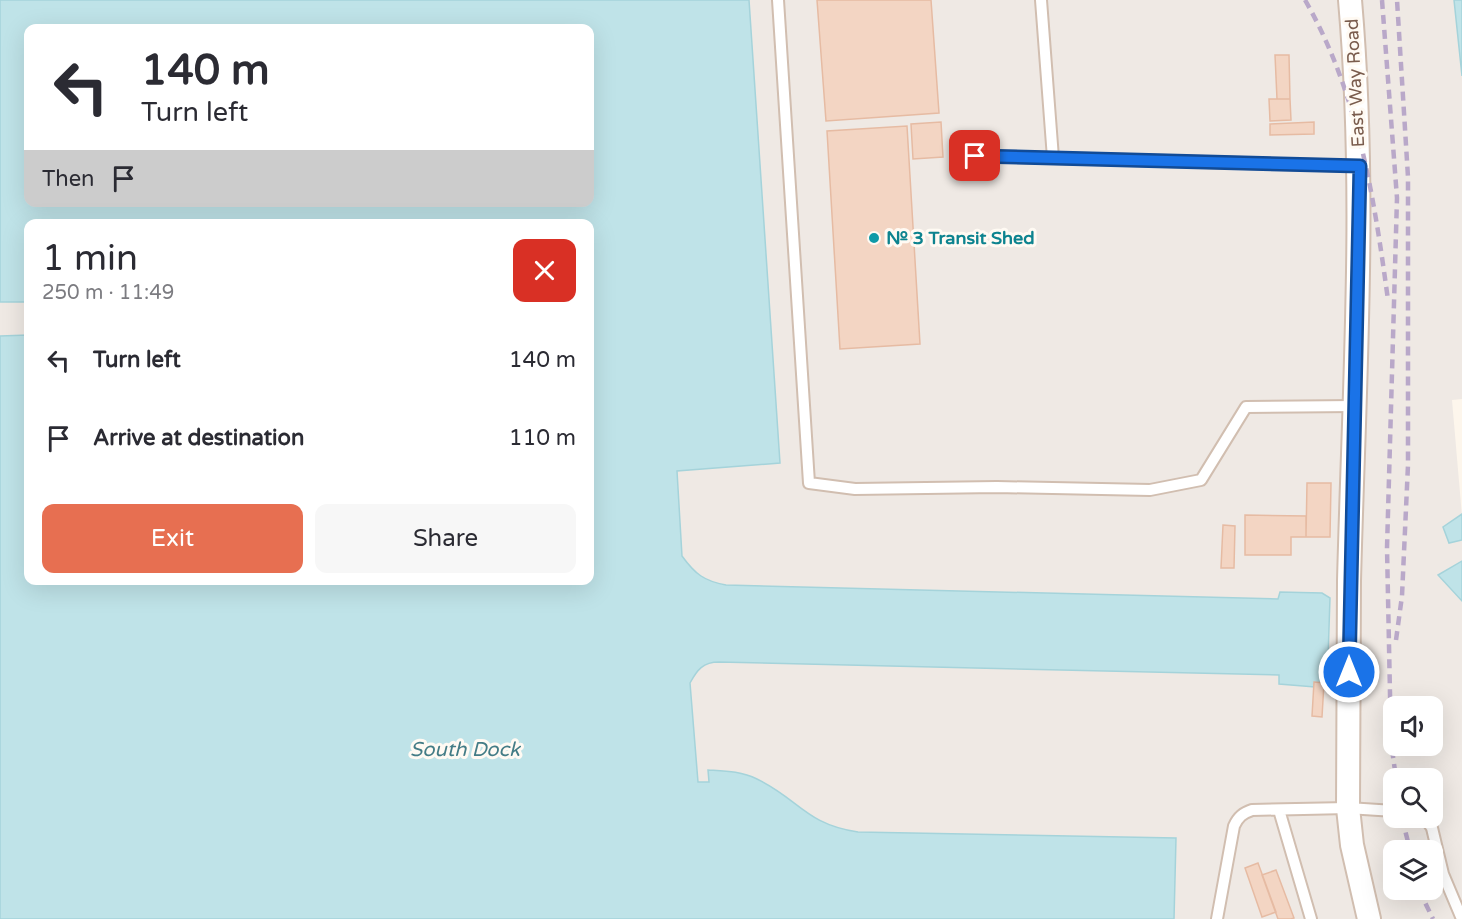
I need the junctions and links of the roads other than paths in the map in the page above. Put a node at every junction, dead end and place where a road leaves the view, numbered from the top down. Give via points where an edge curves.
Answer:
1 (778, 0) edge
2 (1041, 0) edge
3 (1350, 0) edge
4 (975, 156) dead end
5 (1053, 158) junction
6 (1360, 166) junction
7 (1355, 406) junction
8 (1348, 808) junction
9 (1279, 810) junction
10 (1383, 810) edge
11 (1432, 828) edge
12 (1217, 919) edge
13 (1311, 919) edge
14 (1369, 919) edge
15 (1462, 919) edge

1 - 7 lane via 809,483 855,489 1150,490 1201,480 1246,407
2 - 5 lane
3 - 6 street, East Way Road
4 - 5 lane
5 - 6 lane
6 - 7 street, East Way Road
7 - 8 street, East Way Road
8 - 9 lane
8 - 10 lane
8 - 14 street, East Way Road
9 - 12 lane via 1252,810 1238,818
9 - 13 lane
11 - 15 lane via 1443,874

